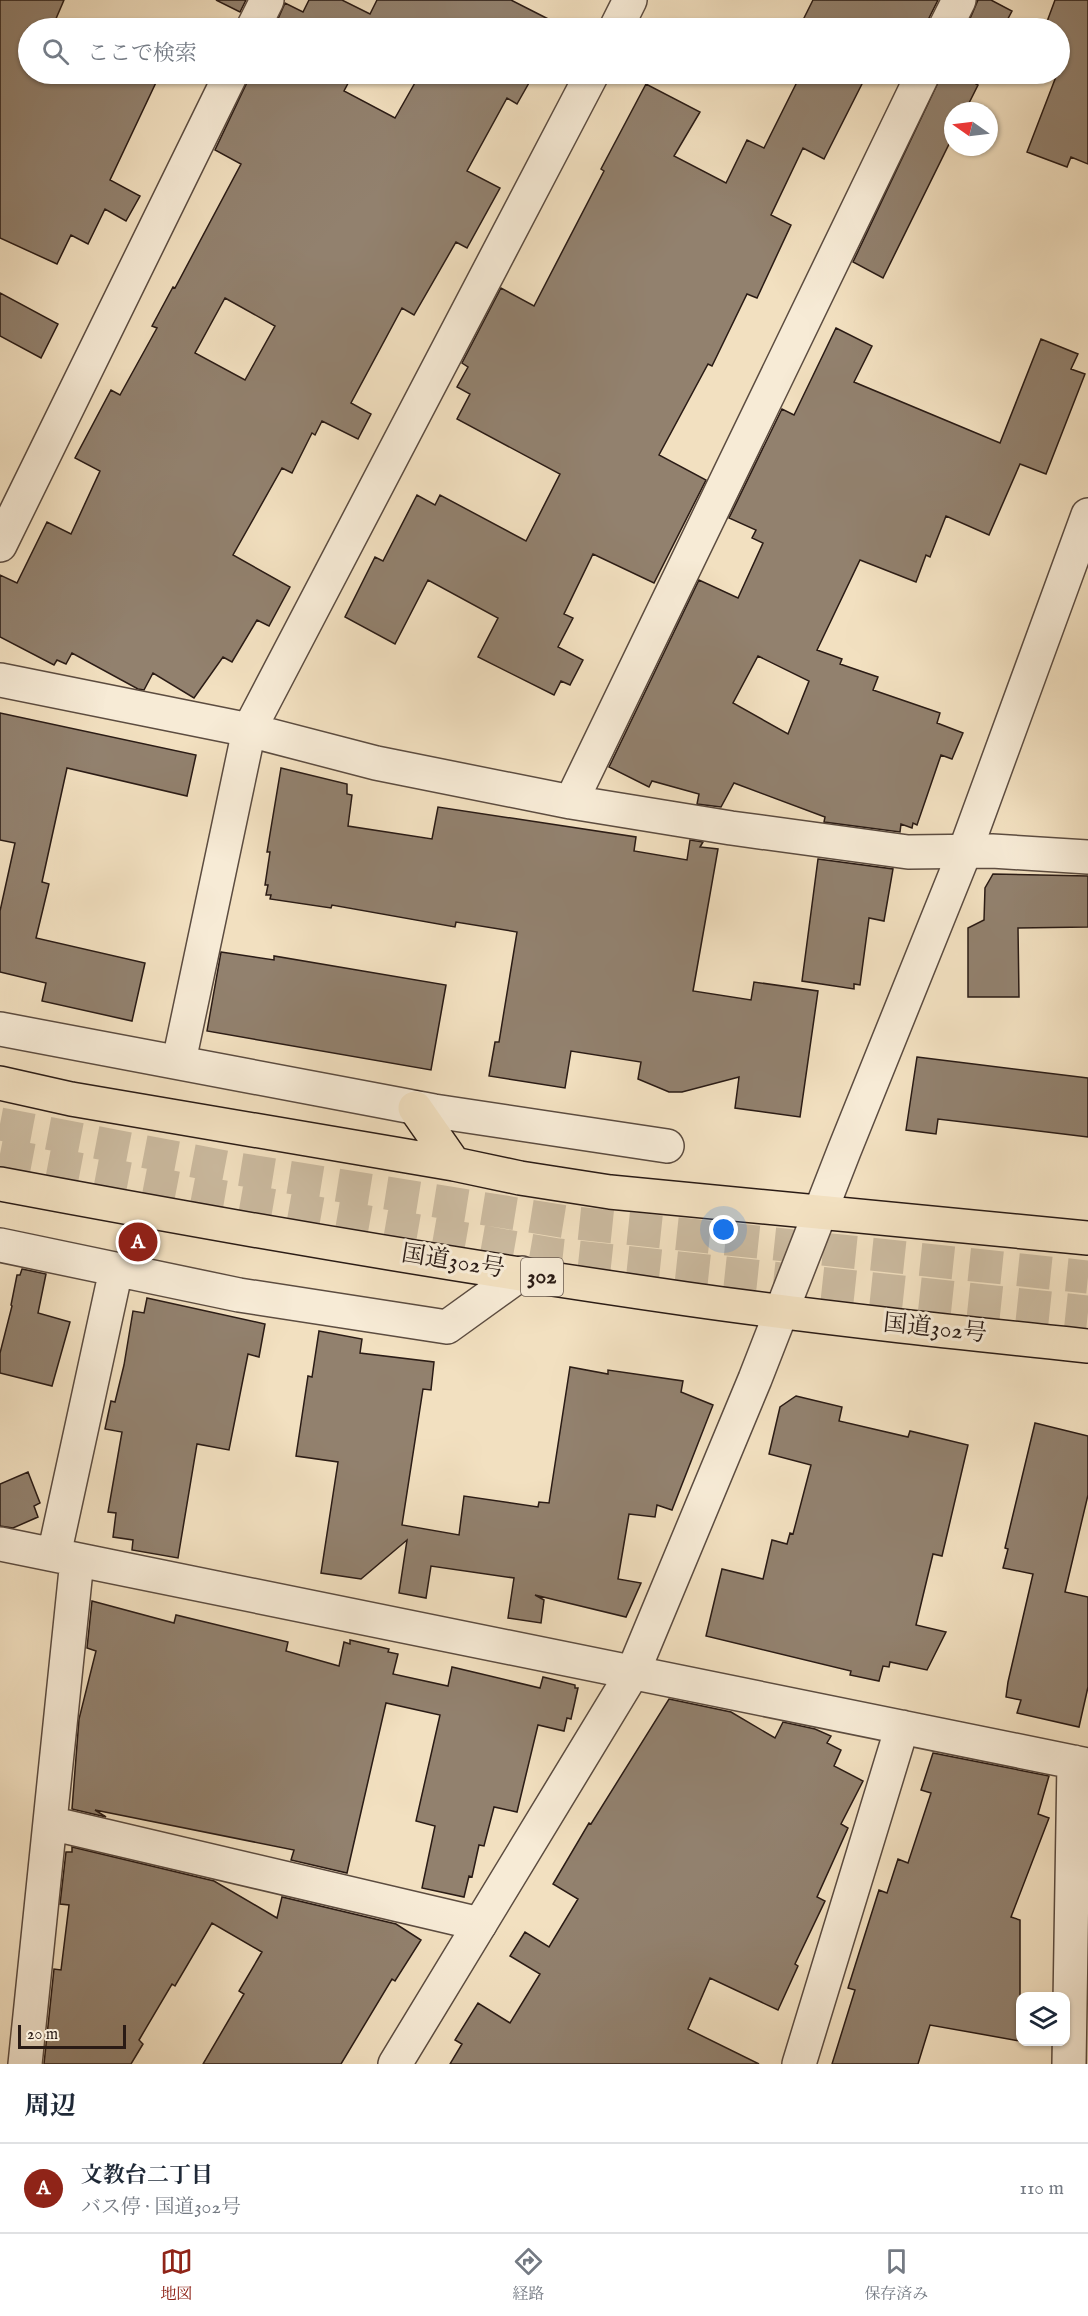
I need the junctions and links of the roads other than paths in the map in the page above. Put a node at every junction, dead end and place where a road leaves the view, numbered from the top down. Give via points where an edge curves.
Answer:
1 (267, 0) edge
2 (630, 0) edge
3 (959, 0) edge
4 (259, 18) edge
5 (621, 18) edge
6 (950, 18) edge
7 (226, 84) edge
8 (587, 84) edge
9 (918, 84) edge
10 (1088, 514) edge
11 (0, 545) edge
12 (0, 680) edge
13 (249, 730) junction
14 (571, 802) junction
15 (965, 851) junction
16 (1088, 857) edge
17 (0, 1029) edge
18 (179, 1061) junction
19 (0, 1083) edge
20 (415, 1107) junction
21 (667, 1146) dead end
22 (454, 1164) junction
23 (0, 1184) edge
24 (821, 1211) junction
25 (1088, 1221) edge
26 (1055, 1235) junction
27 (1088, 1238) edge
28 (0, 1245) edge
29 (116, 1270) junction
30 (522, 1273) junction
31 (782, 1311) junction
32 (1088, 1346) edge
33 (0, 1544) edge
34 (66, 1557) junction
35 (633, 1672) junction
36 (902, 1727) junction
37 (1081, 1764) edge
38 (50, 1823) junction
39 (480, 1924) junction
40 (25, 2064) edge
41 (395, 2064) edge
42 (799, 2064) edge
43 (1068, 2064) edge

1 - 4 street
2 - 5 street
3 - 6 street
7 - 11 street
8 - 13 street
9 - 14 street
10 - 15 street
12 - 13 street
13 - 14 street via 376,764
13 - 18 street
14 - 15 street via 908,852
15 - 16 street
15 - 24 street
17 - 18 street
18 - 20 street
19 - 22 highway via 71,1099
20 - 21 street
20 - 22 highway
22 - 24 highway via 610,1192
23 - 30 highway, 国道302号 / 302
24 - 26 highway
24 - 31 street
25 - 26 highway
26 - 27 highway
28 - 29 street
29 - 30 street via 239,1295 447,1328
29 - 34 street
30 - 31 highway, 国道302号 / 302
31 - 32 highway, 国道302号 / 302
31 - 35 street
33 - 34 street
34 - 35 street
34 - 38 street
35 - 36 street
35 - 39 street
36 - 37 street
36 - 42 street
37 - 43 street
38 - 39 street
38 - 40 street
39 - 41 street

